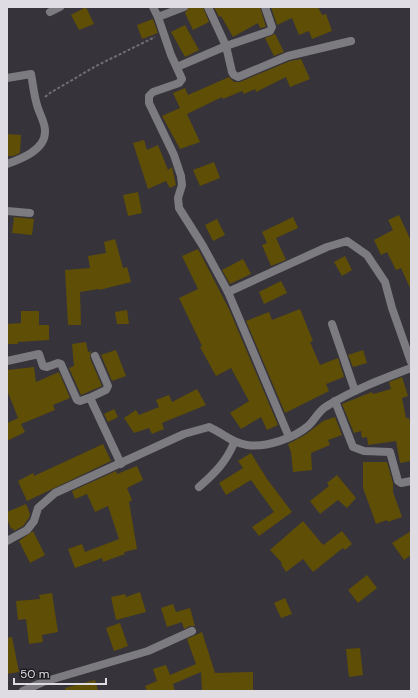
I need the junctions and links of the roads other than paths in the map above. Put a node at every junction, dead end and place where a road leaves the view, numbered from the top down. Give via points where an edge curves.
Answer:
1 (60, 7) edge
2 (153, 7) edge
3 (184, 7) edge
4 (208, 7) edge
5 (265, 7) edge
6 (50, 12) dead end
7 (158, 17) junction
8 (351, 41) dead end
9 (226, 46) junction
10 (176, 67) junction
11 (7, 78) edge
12 (7, 164) edge
13 (7, 211) edge
14 (30, 213) dead end
15 (228, 292) junction
16 (332, 324) dead end
17 (95, 356) dead end
18 (7, 361) edge
19 (411, 362) edge
20 (411, 368) edge
21 (355, 391) junction
22 (89, 398) junction
23 (335, 402) junction
24 (289, 437) junction
25 (234, 443) junction
26 (121, 464) junction
27 (411, 481) edge
28 (199, 487) dead end
29 (7, 541) edge
30 (192, 631) dead end
31 (23, 691) edge

1 - 6 street
2 - 7 street
3 - 7 street
4 - 9 street
5 - 9 street via 272,23 270,31
7 - 10 street
8 - 9 street via 288,56 238,77 232,72
9 - 10 street
10 - 15 street via 182,81 153,92 149,96 149,103 174,155 181,176 179,208
11 - 12 street via 31,74 37,106 46,131 42,142 27,156
13 - 14 street
15 - 19 street via 327,247 347,241 367,255 383,278
15 - 24 street
16 - 21 street
17 - 22 street via 108,386 106,390
18 - 22 street via 39,354 43,366 61,364 77,400
20 - 21 street
21 - 23 street
22 - 26 street
23 - 24 street via 319,412 308,426
23 - 27 street via 353,447 364,451 390,452 398,481 401,484
24 - 25 street via 249,446
25 - 26 street via 214,429 205,427 184,434
25 - 28 street via 218,470
26 - 29 street via 55,493 38,508 34,521 27,530
30 - 31 street via 148,651 43,682

